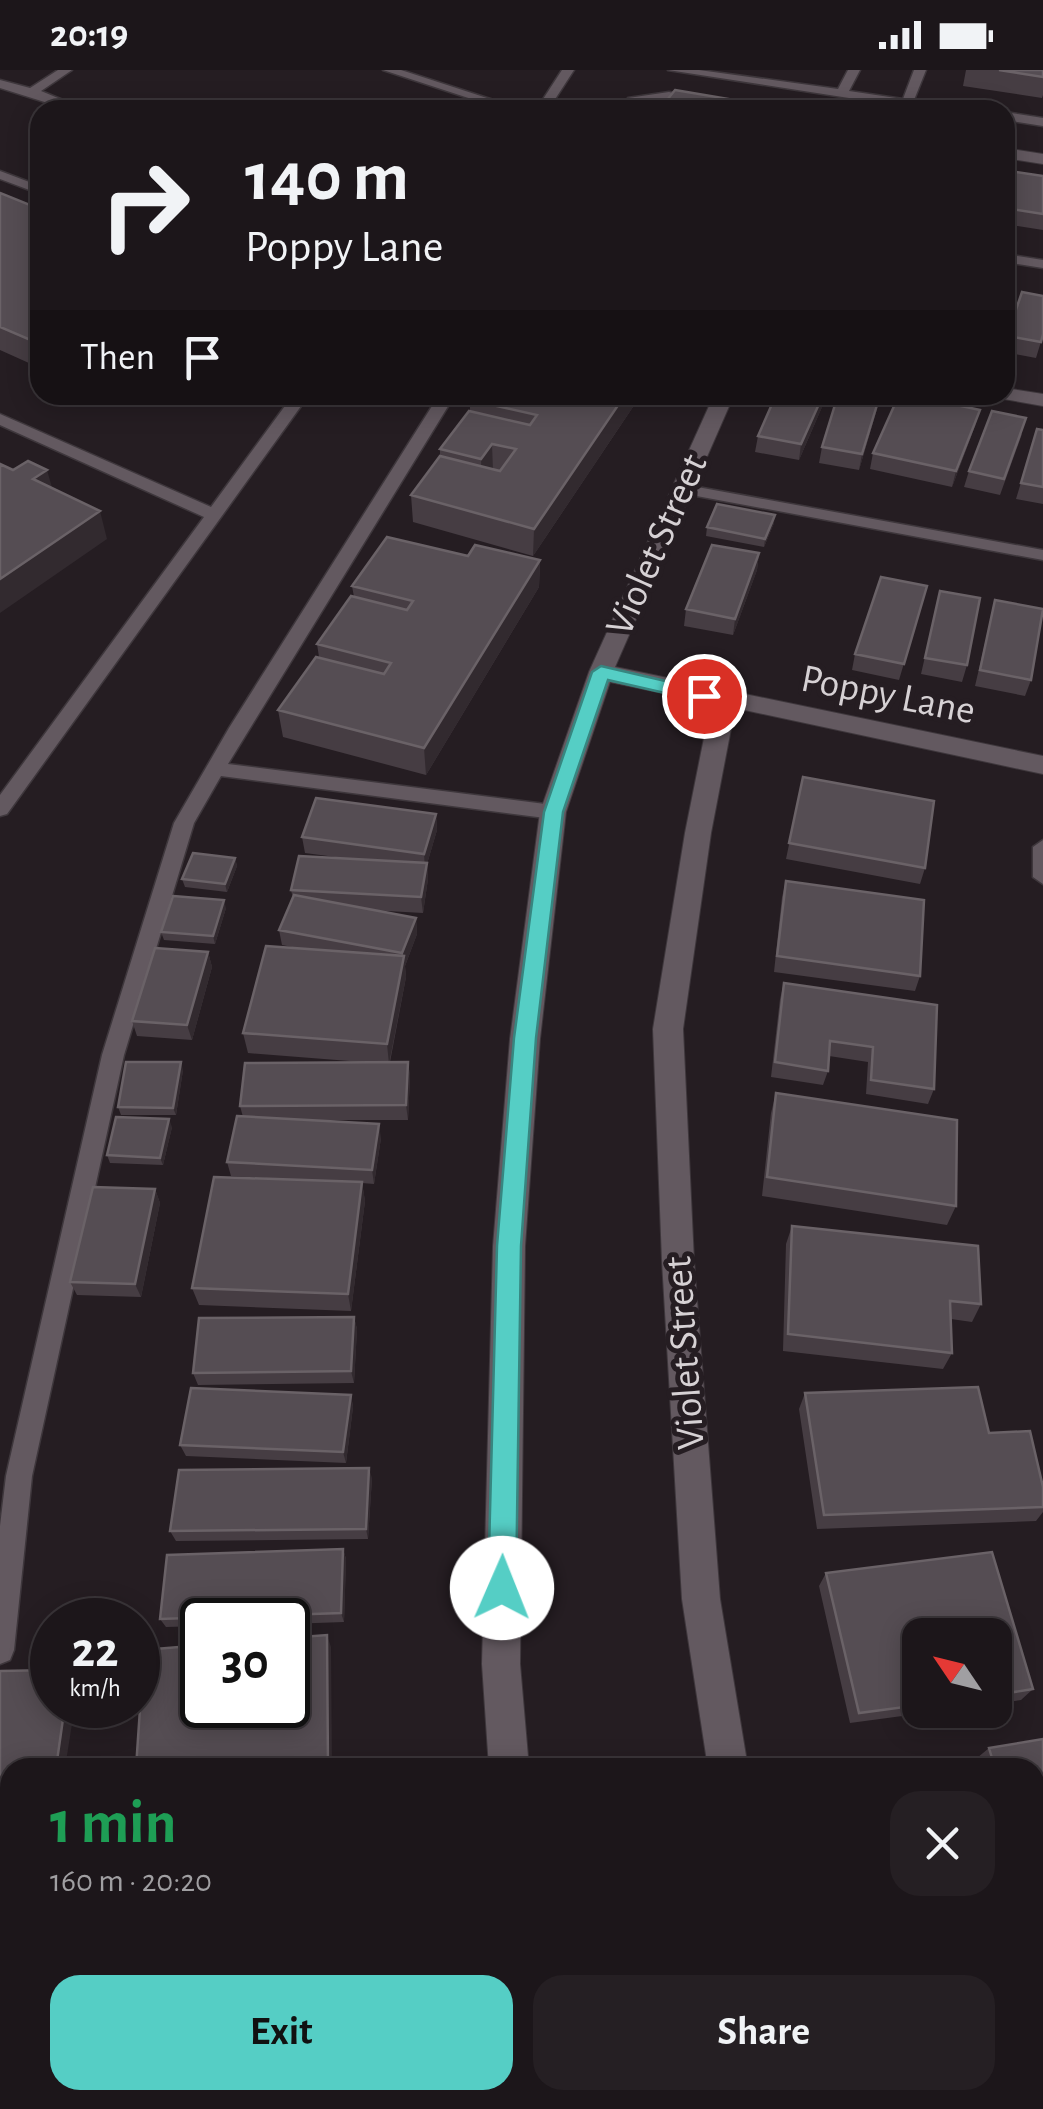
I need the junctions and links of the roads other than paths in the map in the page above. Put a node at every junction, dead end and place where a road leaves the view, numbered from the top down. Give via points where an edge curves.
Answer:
1 (66, 70) edge
2 (389, 70) edge
3 (568, 70) edge
4 (674, 70) edge
5 (854, 70) edge
6 (920, 70) edge
7 (0, 84) edge
8 (32, 92) junction
9 (842, 94) junction
10 (54, 100) edge
11 (486, 100) edge
12 (548, 100) edge
13 (639, 100) edge
14 (694, 100) edge
15 (885, 100) edge
16 (908, 100) edge
17 (1015, 118) edge
18 (1043, 122) edge
19 (1015, 155) edge
20 (1043, 159) edge
21 (0, 175) edge
22 (30, 186) edge
23 (1015, 260) edge
24 (1043, 264) edge
25 (1015, 396) edge
26 (1043, 400) edge
27 (295, 405) edge
28 (442, 405) edge
29 (720, 405) edge
30 (0, 419) edge
31 (682, 489) junction
32 (214, 515) junction
33 (1043, 554) edge
34 (601, 672) junction
35 (724, 700) junction
36 (1043, 765) edge
37 (215, 769) junction
38 (0, 809) edge
39 (554, 812) junction
40 (1043, 847) edge
41 (1043, 877) edge
42 (0, 1650) edge
43 (508, 1758) edge
44 (726, 1758) edge

1 - 8 lane
2 - 11 lane
3 - 12 lane
4 - 9 lane
5 - 9 lane
6 - 16 lane
7 - 8 lane
8 - 10 lane
9 - 15 lane
13 - 14 lane
17 - 18 lane
19 - 20 street
21 - 22 lane
23 - 24 lane
25 - 26 street
27 - 32 lane
28 - 37 lane
29 - 31 street, Violet Street
30 - 32 lane
31 - 33 lane
31 - 34 street, Violet Street
32 - 38 lane
34 - 35 street, Poppy Lane
34 - 39 street, Violet Street
35 - 36 street, Poppy Lane
35 - 44 street, Violet Street via 668,1030 701,1599
37 - 39 lane
37 - 42 lane via 184,823 112,1055 18,1476
39 - 43 street, Violet Street via 525,1038 509,1246 501,1664
40 - 41 lane

